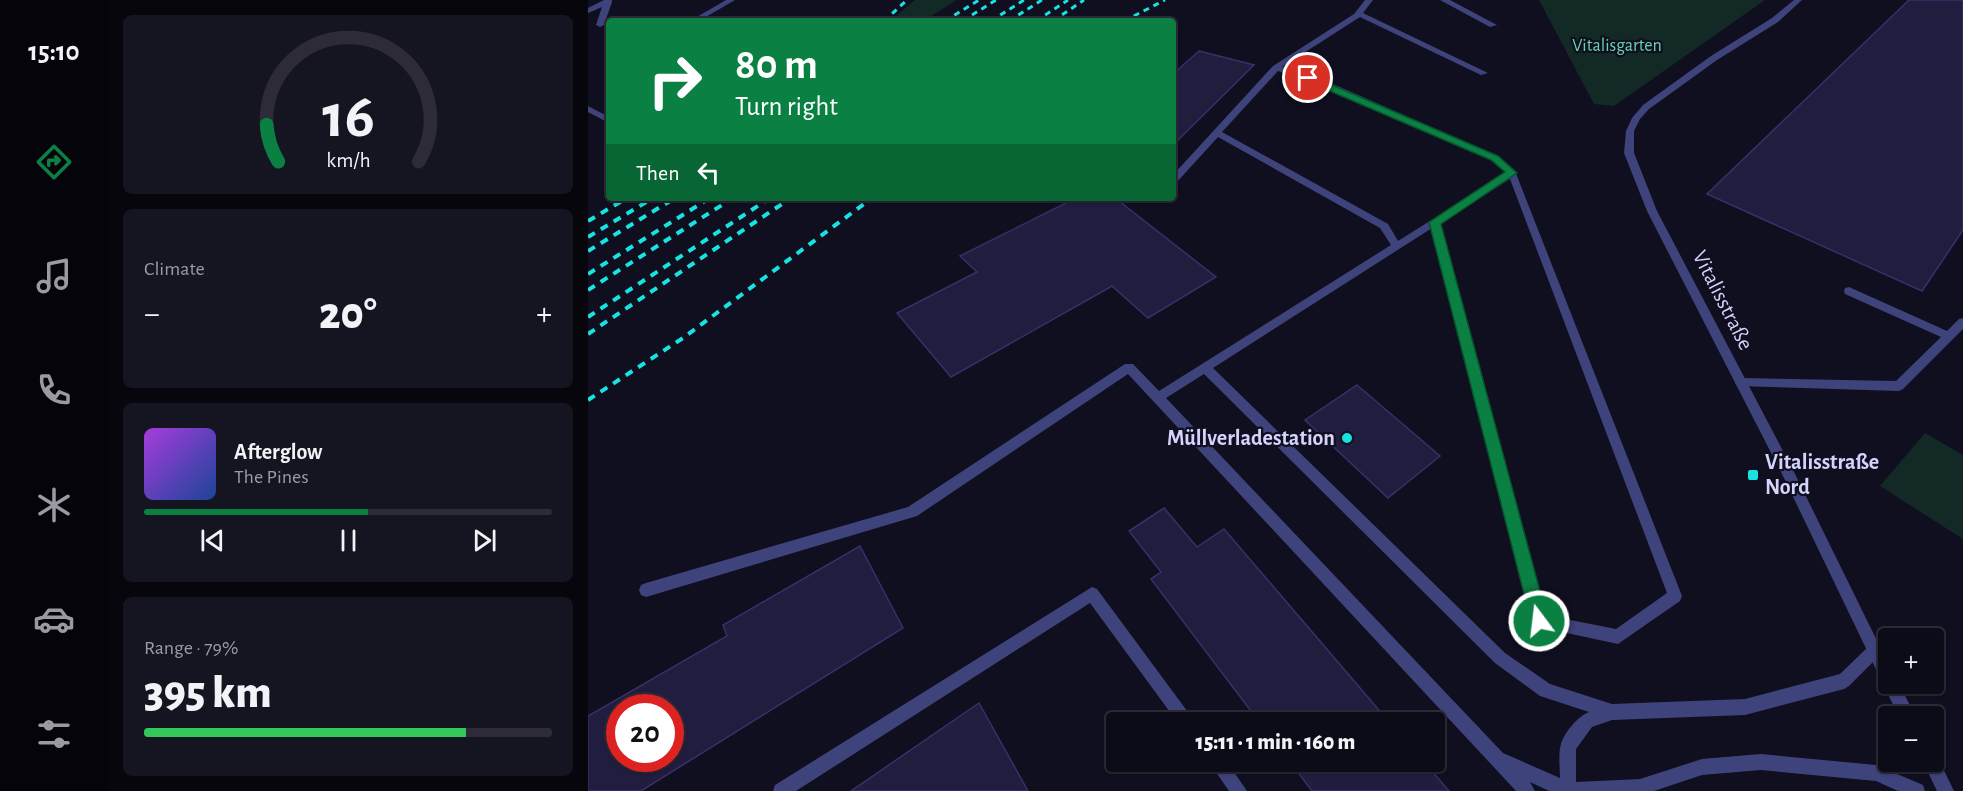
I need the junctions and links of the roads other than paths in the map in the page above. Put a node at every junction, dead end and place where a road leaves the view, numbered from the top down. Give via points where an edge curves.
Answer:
1 (731, 0) edge
2 (1369, 0) edge
3 (1444, 0) edge
4 (1798, 0) edge
5 (608, 1) edge
6 (588, 11) edge
7 (1359, 14) junction
8 (699, 18) edge
9 (605, 25) edge
10 (1493, 25) dead end
11 (588, 28) edge
12 (1276, 68) junction
13 (1484, 73) dead end
14 (588, 109) edge
15 (606, 118) edge
16 (1217, 133) junction
17 (1512, 173) junction
18 (1176, 178) edge
19 (1435, 222) junction
20 (1396, 246) junction
21 (1849, 291) dead end
22 (1962, 326) edge
23 (1950, 337) junction
24 (1205, 368) junction
25 (1741, 384) junction
26 (1157, 398) junction
27 (646, 590) dead end
28 (1875, 650) junction
29 (1878, 656) edge
30 (1180, 712) edge
31 (1612, 712) junction
32 (1499, 759) junction
33 (1225, 772) edge
34 (1936, 772) edge
35 (1639, 789) edge
36 (781, 791) edge
37 (1239, 791) edge
38 (1527, 791) edge
39 (1568, 791) edge
40 (1917, 791) edge
41 (1946, 791) edge

1 - 8 street
2 - 7 street
3 - 10 street
4 - 25 street, Vitalisstraße via 1775,20 1646,107 1629,131 1629,153 1652,211
5 - 6 street
5 - 9 street
7 - 12 street
7 - 13 street
9 - 11 street
12 - 16 street
12 - 17 street via 1323,83 1494,158
14 - 15 street
16 - 18 street
16 - 20 street via 1384,226
17 - 19 street
17 - 19 street via 1675,596 1618,637 1539,621
19 - 20 street
20 - 24 street
21 - 23 street
22 - 23 street
23 - 25 street via 1899,386
24 - 26 street
24 - 31 street via 1500,658 1546,690
25 - 28 street, Vitalisstraße
26 - 27 street via 1129,368 912,512
26 - 32 street
28 - 29 street, Vitalisstraße
28 - 31 street via 1844,681 1745,707
30 - 36 street via 1092,594
31 - 39 street via 1587,721 1568,746
32 - 38 street
32 - 39 street
33 - 37 street
34 - 41 street
35 - 39 street
35 - 40 street via 1702,767 1761,762 1876,773

